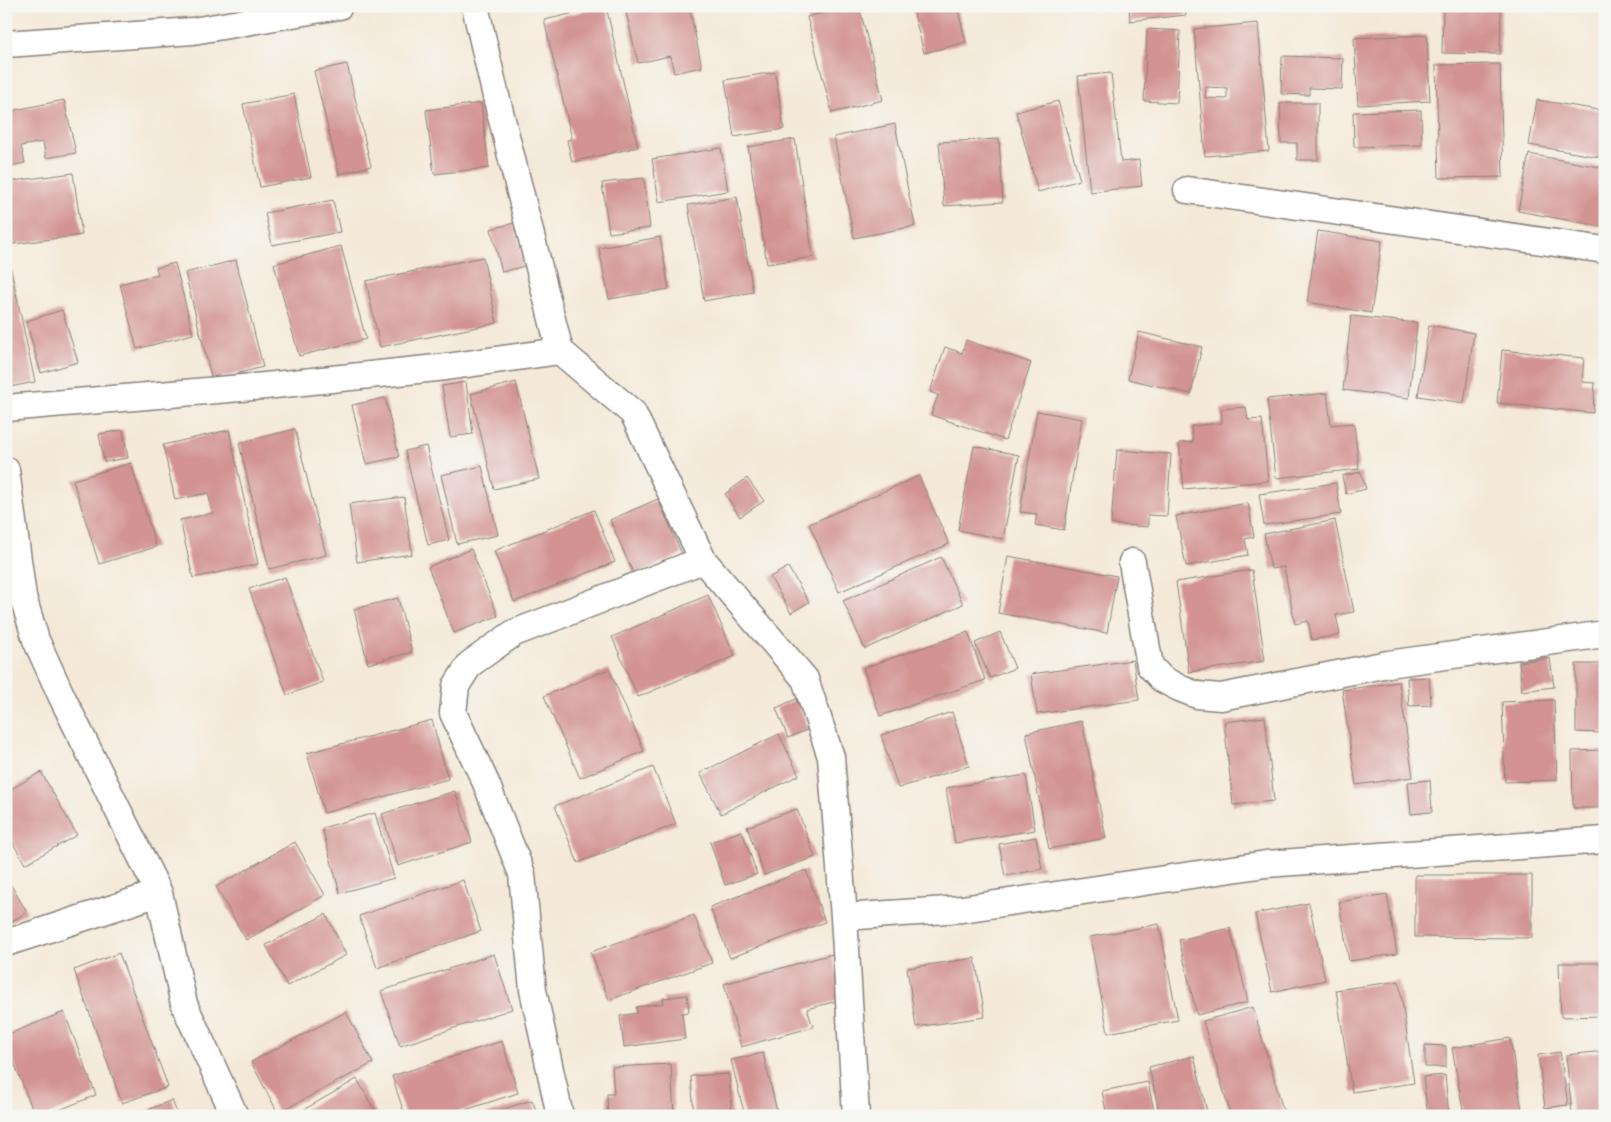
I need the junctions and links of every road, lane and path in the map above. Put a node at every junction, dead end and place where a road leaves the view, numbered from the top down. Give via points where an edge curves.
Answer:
1 (339, 6) edge
2 (475, 6) edge
3 (6, 44) edge
4 (1187, 190) dead end
5 (1605, 250) edge
6 (560, 351) junction
7 (6, 408) edge
8 (6, 470) edge
9 (703, 560) junction
10 (1132, 562) dead end
11 (1605, 634) edge
12 (1605, 840) edge
13 (159, 893) junction
14 (844, 917) junction
15 (6, 943) edge
16 (235, 1116) edge
17 (560, 1116) edge
18 (856, 1116) edge

1 - 3 street via 193,32
2 - 6 street
4 - 5 street
6 - 7 street via 313,381
6 - 9 street via 633,413
8 - 13 street via 23,597 36,640
9 - 14 street via 806,679 831,758
9 - 17 street via 514,633 470,664 456,686 453,712 486,783 522,874 533,990
10 - 11 street via 1150,666 1162,680 1197,695 1221,697 1388,664
12 - 14 street via 1266,864 962,910
13 - 15 street
13 - 16 street via 184,1004
14 - 18 street

